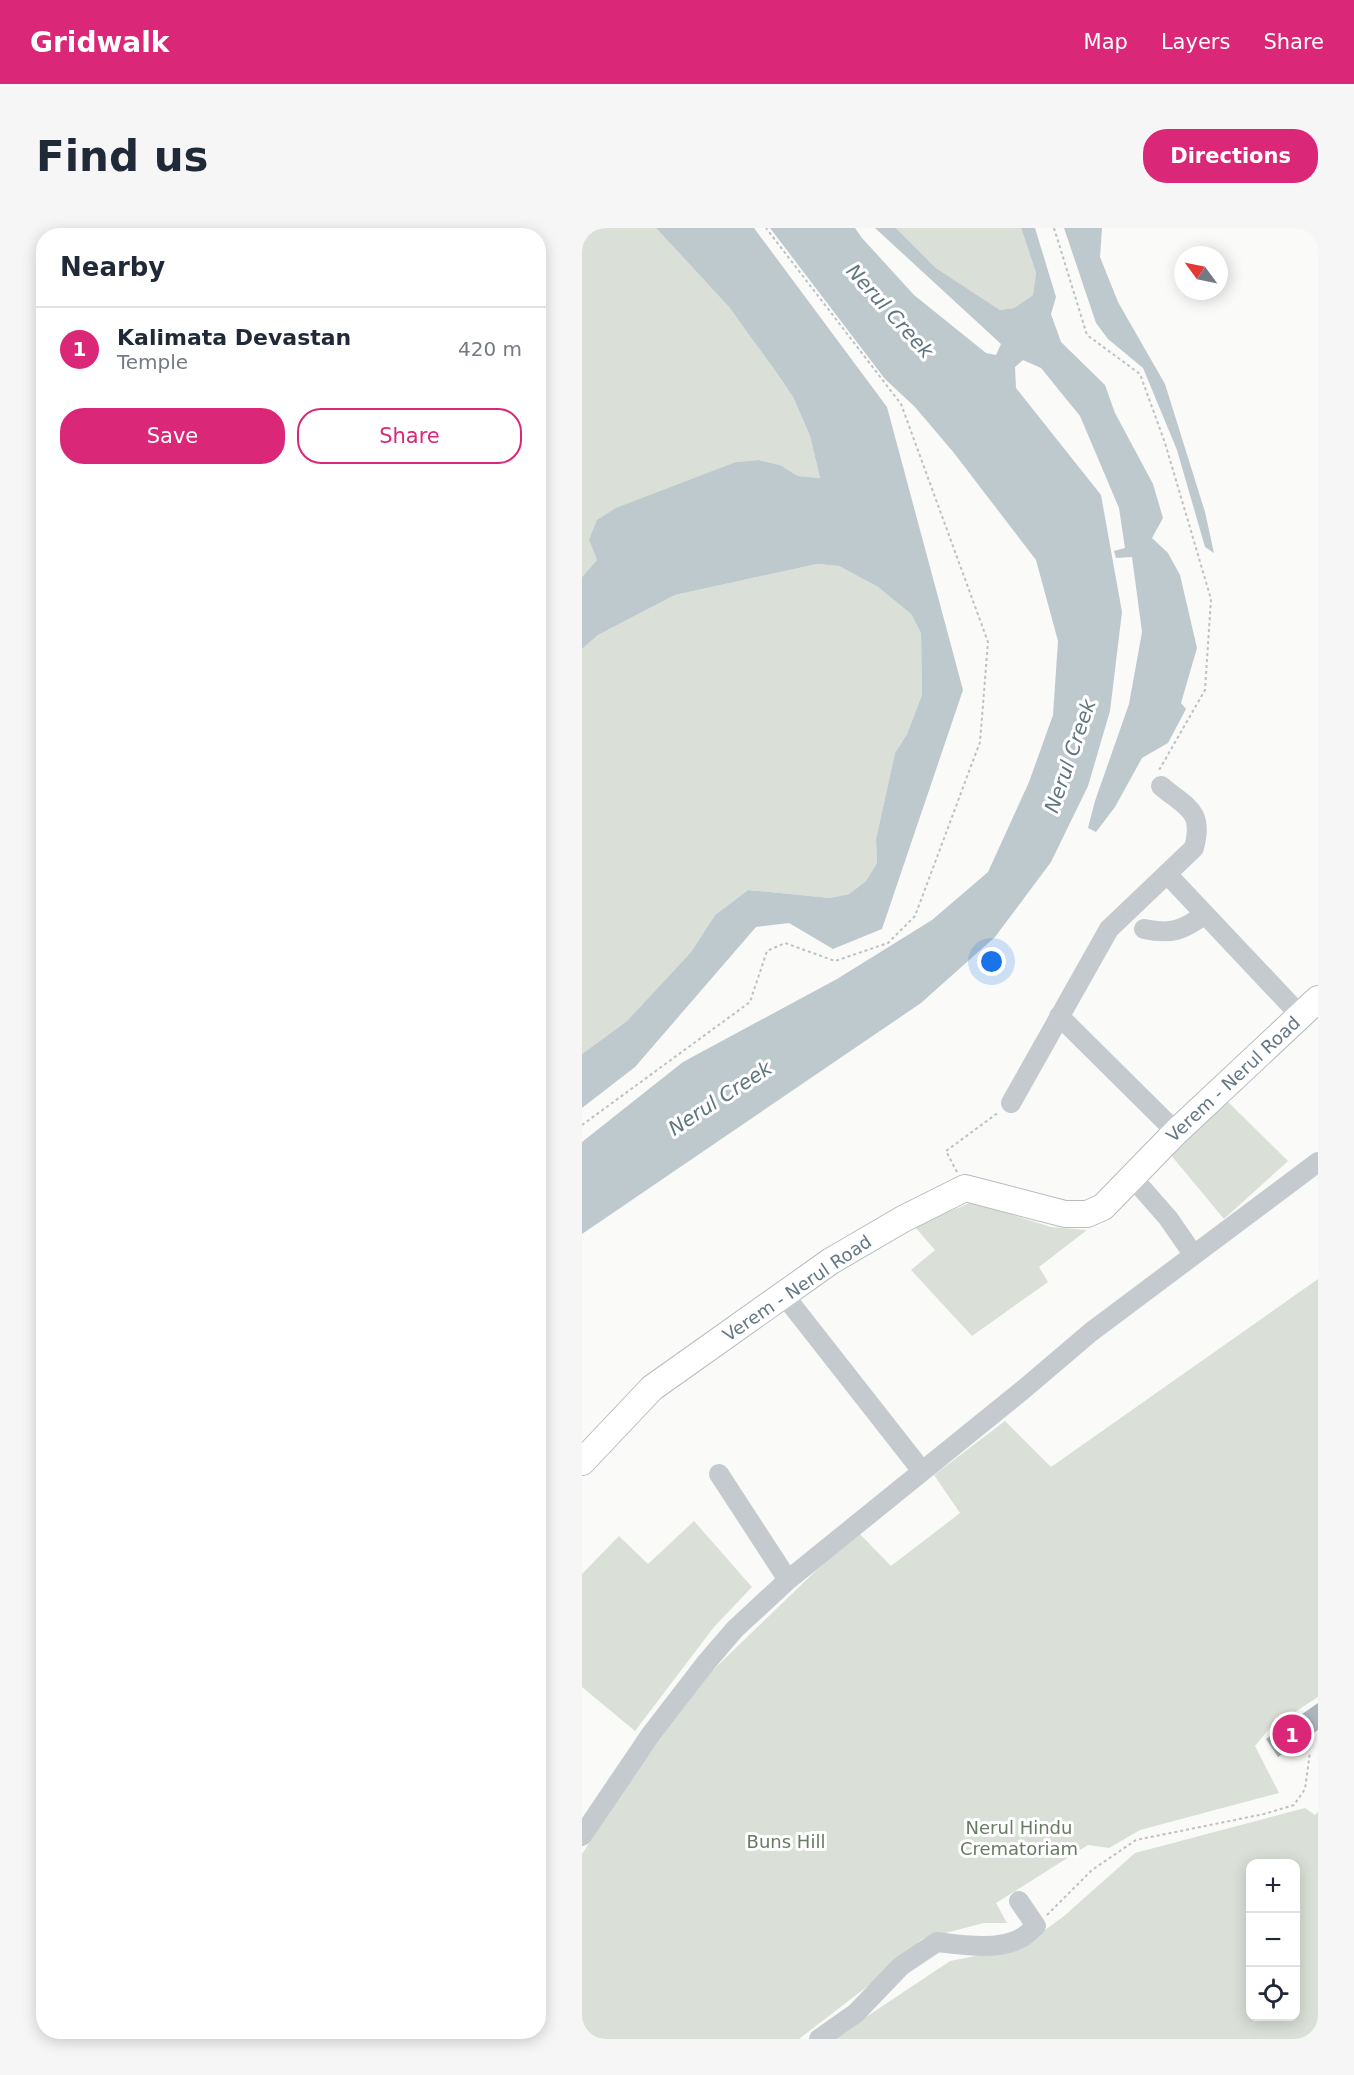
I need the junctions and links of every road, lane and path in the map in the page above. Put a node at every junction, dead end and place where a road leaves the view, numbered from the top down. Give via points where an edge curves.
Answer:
1 (766, 228) edge
2 (1054, 228) edge
3 (1161, 786) joint
4 (1167, 874) junction
5 (1205, 914) junction
6 (1144, 929) dead end
7 (1309, 1007) edge
8 (1059, 1016) junction
9 (1011, 1103) joint
10 (582, 1125) edge
11 (1176, 1132) junction
12 (1318, 1162) edge
13 (1132, 1177) junction
14 (965, 1188) junction
15 (1193, 1254) junction
16 (784, 1295) junction
17 (582, 1462) edge
18 (922, 1470) junction
19 (719, 1474) dead end
20 (789, 1580) junction
21 (1310, 1752) dead end
22 (582, 1836) edge
23 (1019, 1901) dead end
24 (1036, 1926) junction
25 (819, 2039) edge

1 - 10 path via 901,404 988,642 980,742 915,916 888,943 835,961 785,943 767,951 750,1002
2 - 3 path via 1087,335 1140,374 1165,443 1211,599 1205,690 1158,768
3 - 4 street via 1193,812 1199,831 1194,848
4 - 5 street
4 - 8 street via 1109,929
5 - 6 street via 1177,931
5 - 7 street
7 - 11 main road, Verem - Nerul Road
8 - 9 street
8 - 11 street
9 - 14 path via 946,1151
11 - 13 main road, Verem - Nerul Road
12 - 15 street
13 - 14 main road, Verem - Nerul Road via 1100,1209 1082,1215 1055,1212
13 - 15 street
14 - 16 main road, Verem - Nerul Road via 831,1261
15 - 18 street
16 - 17 main road, Verem - Nerul Road via 652,1388
16 - 18 street
18 - 20 street
19 - 20 street
20 - 22 street via 735,1629 705,1664 651,1734
21 - 24 path via 1305,1789 1294,1805 1136,1840 1092,1870
23 - 24 street
24 - 25 street via 1005,1944 969,1946 937,1942 901,1966 856,2013

